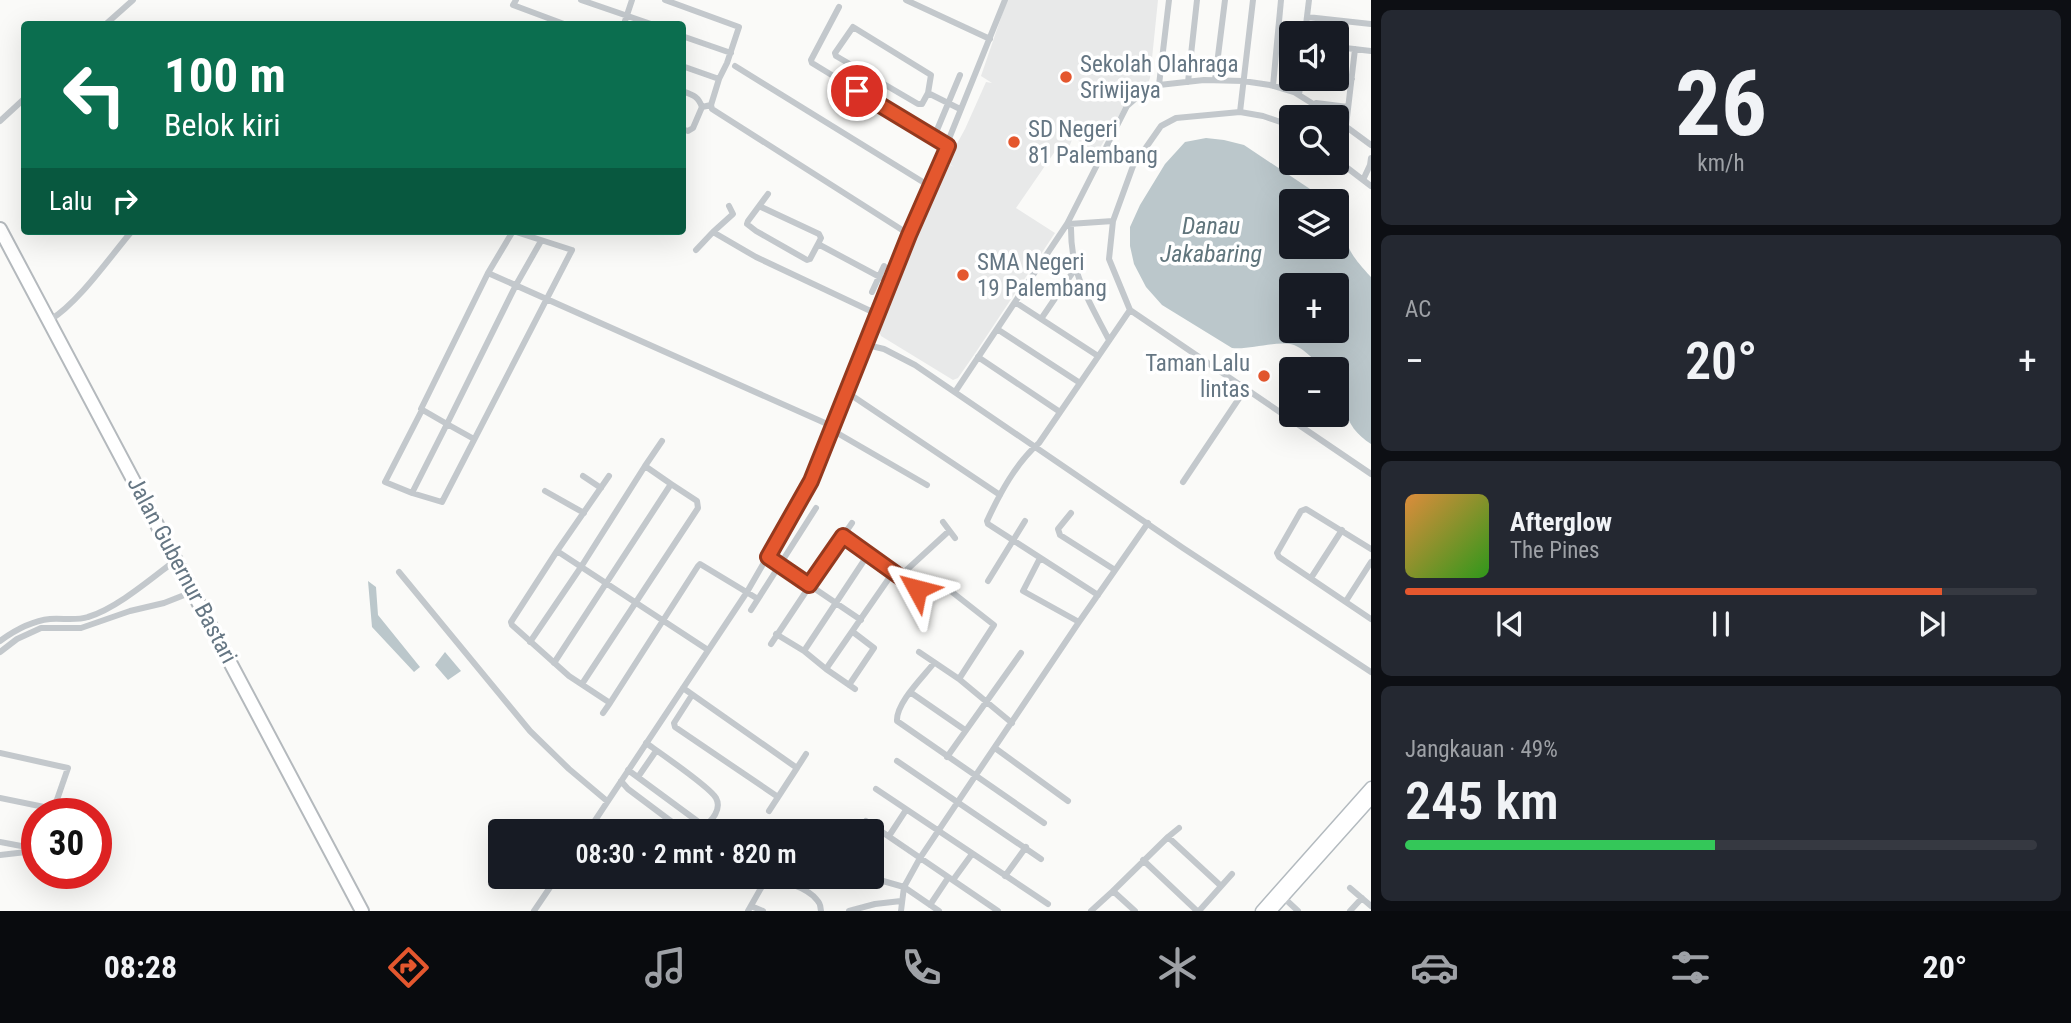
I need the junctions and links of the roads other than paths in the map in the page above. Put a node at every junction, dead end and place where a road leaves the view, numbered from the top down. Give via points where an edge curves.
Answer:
1 (132, 0) edge
2 (516, 0) edge
3 (581, 0) edge
4 (632, 0) edge
5 (664, 0) edge
6 (906, 0) edge
7 (1005, 0) edge
8 (1168, 0) edge
9 (1197, 0) edge
10 (1225, 0) edge
11 (1253, 0) edge
12 (1281, 0) edge
13 (1309, 0) edge
14 (839, 7) dead end
15 (626, 16) junction
16 (1307, 17) junction
17 (109, 21) edge
18 (557, 21) edge
19 (625, 21) edge
20 (642, 21) edge
21 (1306, 21) edge
22 (1371, 24) edge
23 (686, 37) edge
24 (990, 39) junction
25 (1349, 48) edge
26 (1355, 49) junction
27 (1371, 51) edge
28 (731, 53) junction
29 (734, 66) dead end
30 (686, 67) edge
31 (960, 75) dead end
32 (1349, 78) edge
33 (719, 79) junction
34 (1352, 79) junction
35 (1215, 80) junction
36 (1244, 81) junction
37 (1188, 82) junction
38 (1159, 85) junction
39 (1273, 86) junction
40 (1299, 91) edge
41 (686, 92) edge
42 (928, 93) junction
43 (1299, 94) junction
44 (21, 102) edge
45 (1312, 102) junction
46 (948, 104) junction
47 (1316, 105) edge
48 (1334, 105) edge
49 (1348, 105) edge
50 (711, 106) junction
51 (702, 107) junction
52 (960, 109) junction
53 (1240, 112) junction
54 (0, 121) edge
55 (1279, 122) edge
56 (1349, 128) edge
57 (686, 130) edge
58 (937, 130) dead end
59 (1371, 145) edge
60 (948, 146) junction
61 (1371, 163) edge
62 (1349, 169) edge
63 (1363, 180) junction
64 (1371, 186) edge
65 (931, 187) junction
66 (768, 194) dead end
67 (729, 206) dead end
68 (759, 206) junction
69 (1113, 221) junction
70 (1069, 224) junction
71 (0, 229) edge
72 (713, 232) junction
73 (129, 235) edge
74 (511, 235) edge
75 (524, 235) edge
76 (909, 235) junction
77 (541, 241) junction
78 (818, 244) junction
79 (696, 250) dead end
80 (884, 266) dead end
81 (1075, 269) junction
82 (488, 273) junction
83 (878, 276) junction
84 (891, 283) junction
85 (516, 285) junction
86 (872, 292) dead end
87 (546, 299) junction
88 (1015, 302) junction
89 (1130, 310) junction
90 (879, 315) junction
91 (1041, 319) junction
92 (50, 320) junction
93 (997, 329) junction
94 (1110, 340) junction
95 (867, 345) junction
96 (1098, 356) junction
97 (978, 357) junction
98 (1080, 383) junction
99 (1246, 388) junction
100 (955, 392) junction
101 (848, 393) junction
102 (422, 410) junction
103 (1060, 412) junction
104 (447, 424) junction
105 (833, 428) junction
106 (474, 439) junction
107 (662, 440) dead end
108 (1035, 446) junction
109 (645, 466) junction
110 (1371, 474) edge
111 (583, 476) dead end
112 (609, 477) dead end
113 (1184, 482) dead end
114 (671, 484) junction
115 (927, 485) dead end
116 (601, 488) junction
117 (545, 491) dead end
118 (412, 493) junction
119 (1000, 495) junction
120 (816, 508) dead end
121 (584, 513) junction
122 (1071, 513) dead end
123 (1025, 521) dead end
124 (943, 522) dead end
125 (852, 523) dead end
126 (1148, 523) junction
127 (1342, 530) junction
128 (949, 531) junction
129 (843, 536) junction
130 (955, 538) dead end
131 (1013, 541) junction
132 (1371, 550) edge
133 (557, 551) junction
134 (869, 553) junction
135 (768, 557) junction
136 (1040, 558) junction
137 (176, 560) junction
138 (1371, 562) edge
139 (780, 565) junction
140 (581, 567) junction
141 (1115, 570) junction
142 (894, 571) junction
143 (399, 572) dead end
144 (759, 573) junction
145 (900, 576) junction
146 (1311, 578) junction
147 (769, 579) junction
148 (988, 581) dead end
149 (606, 583) junction
150 (809, 585) junction
151 (917, 589) dead end
152 (192, 592) junction
153 (747, 592) junction
154 (952, 593) dead end
155 (1098, 595) junction
156 (758, 598) junction
157 (1346, 601) junction
158 (635, 602) junction
159 (836, 603) junction
160 (751, 610) dead end
161 (1371, 619) edge
162 (861, 620) junction
163 (663, 621) junction
164 (1079, 622) junction
165 (853, 632) junction
166 (776, 634) junction
167 (0, 641) edge
168 (530, 642) junction
169 (771, 644) dead end
170 (708, 650) junction
171 (804, 651) junction
172 (0, 652) edge
173 (919, 652) dead end
174 (1021, 653) dead end
175 (554, 663) junction
176 (934, 663) junction
177 (826, 669) junction
178 (1371, 672) edge
179 (959, 679) junction
180 (582, 684) junction
181 (683, 688) junction
182 (910, 692) junction
183 (692, 695) junction
184 (986, 701) junction
185 (610, 703) junction
186 (603, 713) dead end
187 (1012, 723) junction
188 (965, 730) junction
189 (646, 743) junction
190 (995, 748) junction
191 (656, 751) junction
192 (0, 753) edge
193 (806, 754) dead end
194 (947, 757) junction
195 (897, 761) dead end
196 (797, 768) junction
197 (628, 770) junction
198 (638, 777) junction
199 (976, 777) junction
200 (621, 780) junction
201 (1371, 787) edge
202 (876, 789) dead end
203 (778, 797) junction
204 (0, 798) edge
205 (58, 798) edge
206 (1371, 799) edge
207 (607, 801) junction
208 (1068, 801) dead end
209 (959, 802) junction
210 (21, 803) edge
211 (906, 810) junction
212 (769, 811) dead end
213 (596, 819) edge
214 (668, 819) edge
215 (1044, 823) dead end
216 (1179, 828) dead end
217 (939, 831) junction
218 (884, 833) edge
219 (889, 836) junction
220 (1168, 837) junction
221 (0, 842) edge
222 (21, 847) edge
223 (1026, 847) junction
224 (21, 852) edge
225 (972, 854) junction
226 (0, 855) edge
227 (920, 858) junction
228 (1041, 859) dead end
229 (1143, 860) junction
230 (1232, 874) dead end
231 (1005, 876) junction
232 (951, 879) junction
233 (884, 881) edge
234 (1221, 886) junction
235 (904, 887) junction
236 (1350, 888) dead end
237 (549, 889) edge
238 (1113, 891) junction
239 (1283, 897) junction
240 (1362, 898) junction
241 (901, 901) junction
242 (1048, 904) dead end
243 (1371, 906) edge
244 (749, 908) edge
245 (536, 909) edge
246 (934, 909) edge
247 (362, 911) edge
248 (544, 911) edge
249 (763, 911) edge
250 (821, 911) edge
251 (849, 911) edge
252 (901, 911) edge
253 (998, 911) edge
254 (1091, 911) edge
255 (1135, 911) edge
256 (1198, 911) edge
257 (1261, 911) edge
258 (1271, 911) edge
259 (1298, 911) edge
260 (1350, 911) edge

1 - 17 street
2 - 18 street via 513,5
3 - 15 street
4 - 15 street
5 - 28 street via 739,27
6 - 24 street
7 - 24 street
8 - 38 street
9 - 37 street
10 - 35 street
11 - 36 street
12 - 39 street
13 - 16 street
14 - 60 street via 812,63
15 - 19 street
15 - 20 street
16 - 21 street
16 - 22 street
23 - 28 street
24 - 52 street
25 - 26 street
26 - 27 street
26 - 34 street
28 - 33 street
29 - 65 street
30 - 33 street
31 - 46 street
32 - 34 street
33 - 50 street
34 - 49 street
35 - 36 street
35 - 37 street
36 - 39 street
36 - 53 street
37 - 38 street
38 - 70 street via 1127,106
39 - 43 street
40 - 43 street
41 - 51 street via 696,95
42 - 42 street via 918,104 835,53 853,27 931,75
42 - 46 street
43 - 45 street
44 - 54 street
45 - 47 street
45 - 48 street
46 - 52 street
46 - 58 street
50 - 51 street
50 - 76 street
51 - 57 street via 693,128
52 - 60 street
53 - 55 street
53 - 69 street via 1176,118 1161,126 1133,166
56 - 59 street
60 - 65 street
61 - 63 street
62 - 63 street
63 - 64 street
65 - 76 street
66 - 68 street
67 - 72 street via 733,214
68 - 78 street via 819,234
68 - 78 street via 747,222 756,231 807,260
69 - 70 street
69 - 89 street via 1110,259
70 - 81 street
70 - 88 street
71 - 92 highway, Jalan Gubernur Bastari
72 - 79 street
72 - 90 street
73 - 92 street via 79,294
74 - 82 street
75 - 77 street
76 - 84 street
77 - 85 street
77 - 87 street via 572,250
78 - 83 street
80 - 83 street
81 - 91 street
81 - 94 street
82 - 85 street
82 - 102 street
83 - 84 street
83 - 86 street
84 - 90 street
85 - 87 street
85 - 104 street
87 - 105 street
87 - 106 street
88 - 91 street
88 - 93 street
89 - 94 street
89 - 99 street
90 - 95 street
91 - 96 street
92 - 137 highway, Jalan Gubernur Bastari
93 - 97 street
93 - 98 street
94 - 96 street
95 - 100 street via 907,360
95 - 101 street
96 - 98 street
97 - 100 street
97 - 103 street
98 - 103 street
99 - 110 street
99 - 113 street
100 - 108 street
101 - 105 street
101 - 119 street
102 - 104 street
102 - 118 street via 385,482
103 - 108 street
104 - 106 street
104 - 118 street
105 - 115 street
105 - 135 street via 805,494
106 - 118 street via 442,502
107 - 109 street
108 - 119 street
108 - 126 street
109 - 114 street
109 - 140 street
111 - 116 street
112 - 116 street
114 - 149 street
114 - 158 street via 697,501 698,508
116 - 121 street
117 - 121 street
119 - 131 street via 986,523
120 - 139 street
121 - 133 street
122 - 141 street via 1058,529 1060,535
123 - 131 street
124 - 128 street
125 - 129 street
126 - 141 street
126 - 178 street
127 - 132 street
127 - 146 street
127 - 146 street via 1306,509 1301,511 1277,553
128 - 130 street
128 - 145 street
129 - 134 street
129 - 150 street
131 - 136 street
131 - 148 street
133 - 140 street
133 - 168 street via 511,622
134 - 142 street
134 - 159 street
135 - 139 street
135 - 144 street
136 - 155 street
136 - 164 street via 1023,591
137 - 152 highway, Jalan Gubernur Bastari
137 - 167 street via 92,616 36,621
138 - 157 street
139 - 147 street
139 - 150 street
140 - 149 street
140 - 168 street
141 - 155 street
142 - 145 street
142 - 162 street
143 - 207 street via 530,730
144 - 147 street
144 - 153 street
145 - 151 street
146 - 157 street
147 - 156 street
149 - 158 street
149 - 175 street
150 - 159 street
150 - 166 street
152 - 172 street via 81,628 41,628
152 - 247 highway, Jalan Gubernur Bastari
153 - 156 street
153 - 163 street via 700,564
153 - 170 street
154 - 179 street via 994,625
155 - 164 street
156 - 160 street
157 - 161 street
158 - 163 street
158 - 180 street
159 - 162 street
159 - 171 street
162 - 165 street
163 - 170 street
163 - 185 street
164 - 187 street
165 - 177 street
165 - 177 street via 874,648 852,687
166 - 169 street
166 - 171 street
168 - 175 street
170 - 181 street
171 - 177 street
173 - 176 street
174 - 184 street
175 - 180 street
176 - 179 street
176 - 182 street
179 - 184 street
180 - 185 street
181 - 183 street
181 - 189 street
182 - 188 street
182 - 194 street via 897,721
183 - 196 street
183 - 203 street via 675,727
184 - 187 street
184 - 188 street
185 - 186 street
187 - 190 street
188 - 194 street
189 - 191 street
189 - 197 street
190 - 199 street
190 - 208 street
191 - 198 street
191 - 198 street via 716,798 711,821 704,826
192 - 205 street via 68,768
193 - 196 street
194 - 199 street
195 - 209 street
196 - 203 street
197 - 198 street
197 - 200 street
199 - 209 street
199 - 215 street
200 - 207 street
200 - 214 street
201 - 257 street
202 - 211 street
203 - 212 street
204 - 210 street
206 - 239 street
207 - 213 street
209 - 217 street
209 - 223 street
211 - 217 street
211 - 219 street
216 - 220 street
217 - 225 street
217 - 227 street
218 - 219 street
219 - 227 street
220 - 229 street
220 - 234 street
221 - 222 street
223 - 228 street
223 - 231 street
224 - 226 street
225 - 231 street
225 - 232 street
227 - 232 street
227 - 235 street
229 - 238 street
229 - 256 street
230 - 234 street
231 - 242 street
232 - 246 street
232 - 253 street
233 - 235 street
234 - 256 street
235 - 241 street
235 - 246 street
236 - 240 street
237 - 245 street
238 - 254 street
238 - 255 street
239 - 258 street
239 - 259 street
240 - 243 street
240 - 260 street
241 - 251 street
241 - 252 street
244 - 249 street
244 - 250 street via 770,879 811,894
245 - 248 street

